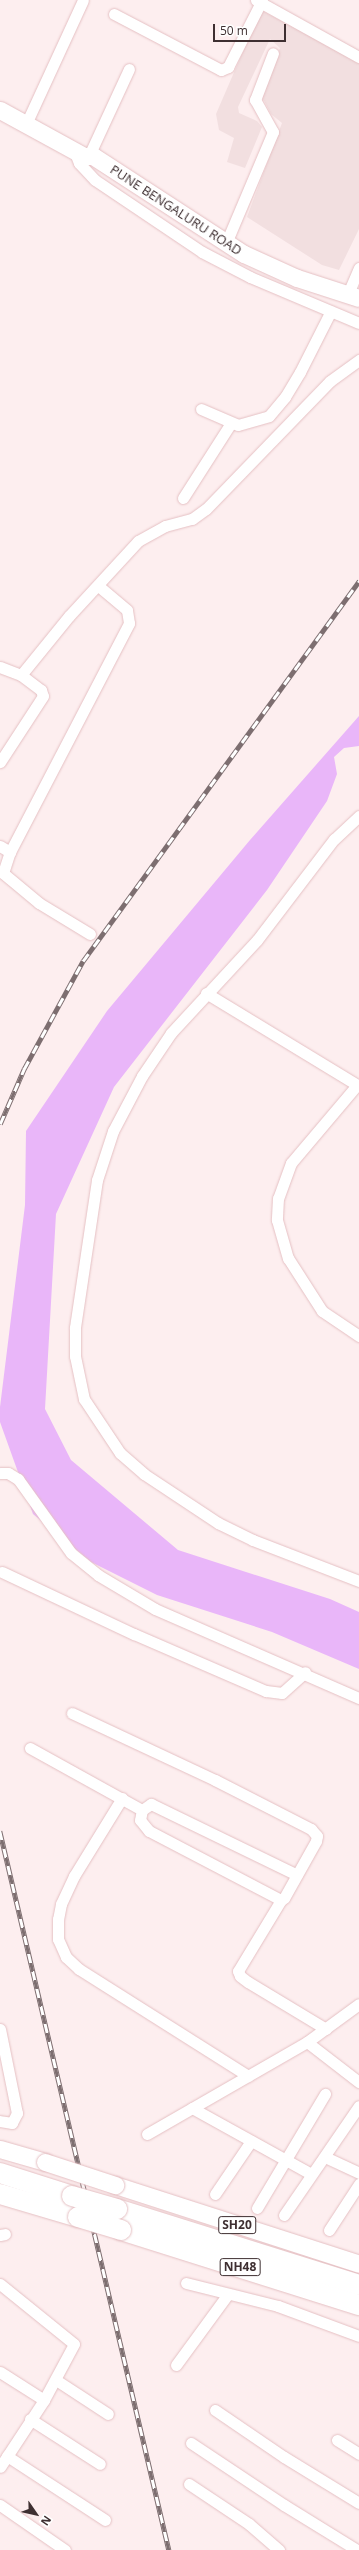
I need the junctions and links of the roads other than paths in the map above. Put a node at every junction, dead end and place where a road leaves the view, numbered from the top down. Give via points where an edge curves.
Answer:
1 (83, 0) edge
2 (259, 1) edge
3 (114, 14) dead end
4 (273, 52) dead end
5 (359, 57) edge
6 (129, 69) dead end
7 (0, 110) edge
8 (26, 124) junction
9 (83, 152) junction
10 (229, 236) junction
11 (359, 268) edge
12 (356, 293) edge
13 (359, 309) edge
14 (331, 311) junction
15 (359, 323) edge
16 (359, 360) edge
17 (201, 409) dead end
18 (231, 423) junction
19 (183, 498) dead end
20 (98, 586) junction
21 (2, 672) edge
22 (21, 675) junction
23 (0, 762) edge
24 (359, 816) edge
25 (0, 846) edge
26 (10, 852) junction
27 (90, 934) dead end
28 (206, 993) junction
29 (358, 1085) edge
30 (359, 1336) edge
31 (0, 1473) edge
32 (2, 1572) dead end
33 (359, 1581) edge
34 (305, 1672) junction
35 (359, 1698) edge
36 (72, 1713) dead end
37 (30, 1748) dead end
38 (122, 1798) junction
39 (142, 1810) junction
40 (297, 1875) junction
41 (281, 1900) junction
42 (359, 2004) edge
43 (0, 2029) edge
44 (326, 2029) junction
45 (307, 2042) junction
46 (248, 2076) junction
47 (359, 2082) edge
48 (325, 2094) dead end
49 (359, 2106) edge
50 (192, 2108) junction
51 (0, 2121) edge
52 (147, 2134) dead end
53 (251, 2140) junction
54 (0, 2149) edge
55 (325, 2157) junction
56 (285, 2160) junction
57 (0, 2173) edge
58 (359, 2173) edge
59 (311, 2174) junction
60 (359, 2184) edge
61 (0, 2194) edge
62 (215, 2194) dead end
63 (257, 2208) dead end
64 (284, 2215) dead end
65 (329, 2230) dead end
66 (359, 2264) edge
67 (186, 2283) dead end
68 (0, 2284) edge
69 (359, 2285) edge
70 (228, 2294) junction
71 (359, 2305) edge
72 (359, 2336) edge
73 (176, 2365) dead end
74 (0, 2372) edge
75 (56, 2380) junction
76 (44, 2400) junction
77 (215, 2410) dead end
78 (108, 2414) dead end
79 (30, 2420) junction
80 (337, 2440) dead end
81 (191, 2443) dead end
82 (359, 2454) edge
83 (7, 2456) junction
84 (100, 2464) dead end
85 (0, 2467) edge
86 (190, 2484) dead end
87 (359, 2503) edge
88 (0, 2505) edge
89 (105, 2520) dead end
90 (65, 2550) edge
91 (279, 2550) edge
92 (357, 2550) edge

1 - 8 street
2 - 3 street via 228,67 221,70
2 - 5 street
4 - 10 street via 255,100 273,132
6 - 9 street
7 - 8 main road, PUNE BENGALURU ROAD
8 - 9 main road, PUNE BENGALURU ROAD
9 - 10 street
9 - 12 main road, PUNE BENGALURU ROAD via 244,254 297,278
9 - 13 main road via 88,165 214,250 276,280
9 - 14 street via 79,163 95,180 202,252 229,268
10 - 12 street via 275,260
11 - 12 street
14 - 15 street
14 - 18 street via 300,372 277,408 259,420 238,425
16 - 20 street via 330,381 206,509 192,519 165,526 138,541
17 - 18 street
18 - 19 street
20 - 22 street via 69,616
20 - 26 street via 127,610 129,623
21 - 22 street
22 - 23 street via 41,690 43,696
24 - 28 street via 334,839 257,940
25 - 26 street
26 - 27 street via 3,869 7,878 39,903
28 - 29 street
28 - 33 street via 171,1033 142,1076 113,1131 97,1180 75,1328 75,1356 84,1399 120,1453 144,1474 194,1508 253,1540
29 - 30 street via 291,1163 278,1198 277,1220 288,1258 322,1311
31 - 34 street via 8,1473 18,1479 71,1553 98,1575 155,1609
32 - 34 street via 134,1634 266,1691 282,1693
34 - 35 street
36 - 40 street via 311,1829 317,1836 316,1841
37 - 38 street
38 - 39 street
38 - 46 street via 74,1876 58,1919 58,1939 66,1956 79,1969
39 - 40 street via 147,1805 157,1805
39 - 41 street via 140,1820 149,1831
40 - 41 street
41 - 44 street via 238,1971 248,1982
42 - 44 street
43 - 51 street via 17,2113 12,2123
44 - 45 street
45 - 46 street
45 - 47 street
46 - 50 street
48 - 56 street
49 - 55 street
50 - 52 street
50 - 53 street
53 - 56 street
53 - 62 street
54 - 66 main road, SH20, bridge
55 - 58 street
55 - 59 street
56 - 59 street
56 - 63 street
57 - 69 highway, NH48, bridge
59 - 64 street
60 - 65 street
61 - 71 highway, NH48, bridge
67 - 70 street
68 - 75 street via 74,2344
70 - 72 street via 278,2306
70 - 73 street
74 - 76 street
75 - 76 street
75 - 78 street
76 - 79 street
77 - 87 street via 284,2458
79 - 83 street
79 - 84 street
80 - 82 street
81 - 92 street
83 - 85 street
83 - 89 street
86 - 91 street via 249,2524
88 - 90 street

